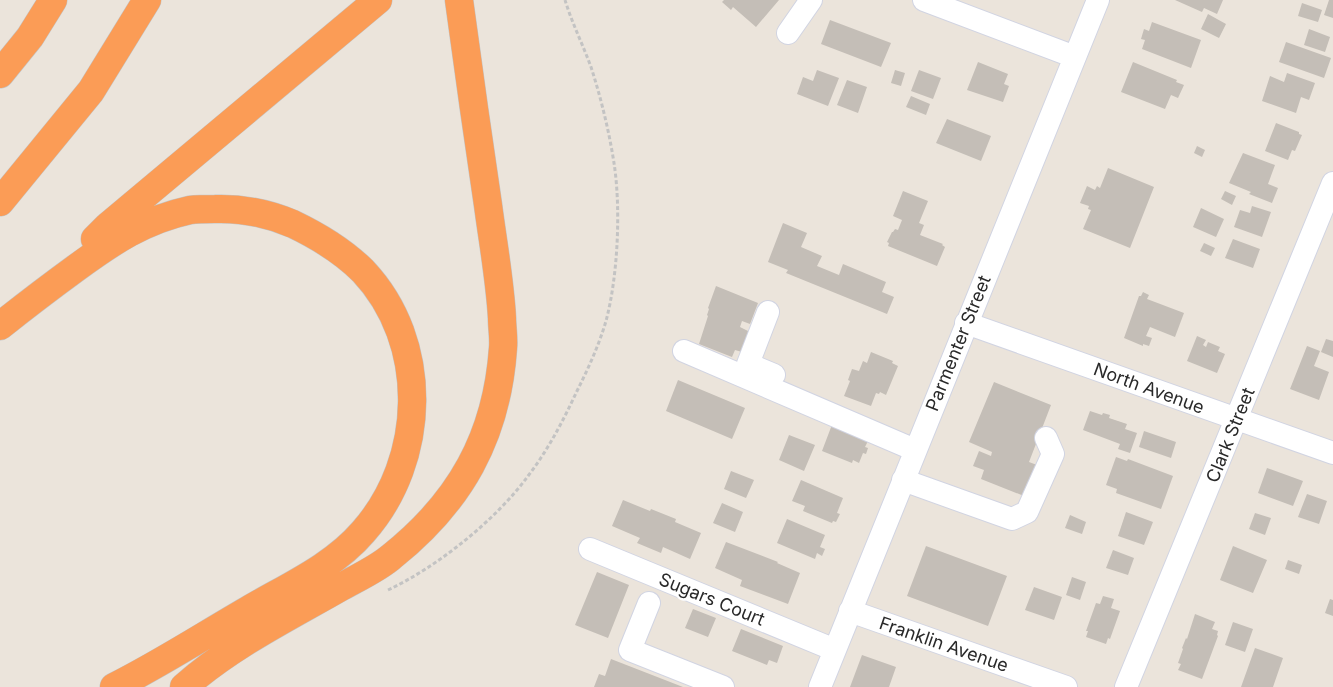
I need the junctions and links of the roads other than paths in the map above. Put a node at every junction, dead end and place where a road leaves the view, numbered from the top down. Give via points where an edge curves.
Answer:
1 (53, 0) edge
2 (147, 0) edge
3 (378, 0) edge
4 (811, 0) edge
5 (924, 0) edge
6 (1098, 0) edge
7 (460, 5) edge
8 (788, 33) dead end
9 (1075, 57) junction
10 (0, 74) edge
11 (1333, 183) edge
12 (0, 202) edge
13 (36, 296) junction
14 (768, 312) dead end
15 (966, 323) junction
16 (0, 326) edge
17 (684, 351) dead end
18 (1236, 419) junction
19 (1046, 438) dead end
20 (918, 443) junction
21 (1333, 453) edge
22 (903, 480) junction
23 (590, 549) dead end
24 (649, 603) dead end
25 (850, 611) junction
26 (835, 650) junction
27 (140, 678) edge
28 (114, 687) edge
29 (184, 687) edge
30 (723, 687) edge
31 (820, 687) edge
32 (1066, 687) edge
33 (1126, 687) edge

1 - 10 highway via 30,37
2 - 12 highway via 91,91
3 - 13 highway via 108,226
4 - 8 street
5 - 9 street
6 - 9 street, Parmenter Street
7 - 29 highway via 501,303 504,347 493,412 480,449 447,504 390,559 239,646
9 - 15 street, Parmenter Street
11 - 18 street, Clark Street
13 - 16 highway
13 - 27 highway via 115,240 153,220 193,210 236,209 264,213 313,234 339,250 377,290 396,322 405,346 413,400 410,435 393,485 363,532 334,559
14 - 20 street via 748,364
15 - 18 street, North Avenue
15 - 20 street, Parmenter Street
17 - 20 street
18 - 21 street, North Avenue
18 - 33 street, Clark Street
19 - 22 street via 1053,454 1028,512 1012,519
20 - 22 street, Parmenter Street
22 - 25 street, Parmenter Street
23 - 26 street, Sugars Court
24 - 30 street via 630,650
25 - 26 street, Parmenter Street
25 - 32 street, Franklin Avenue
26 - 31 street, Parmenter Street
27 - 28 highway

